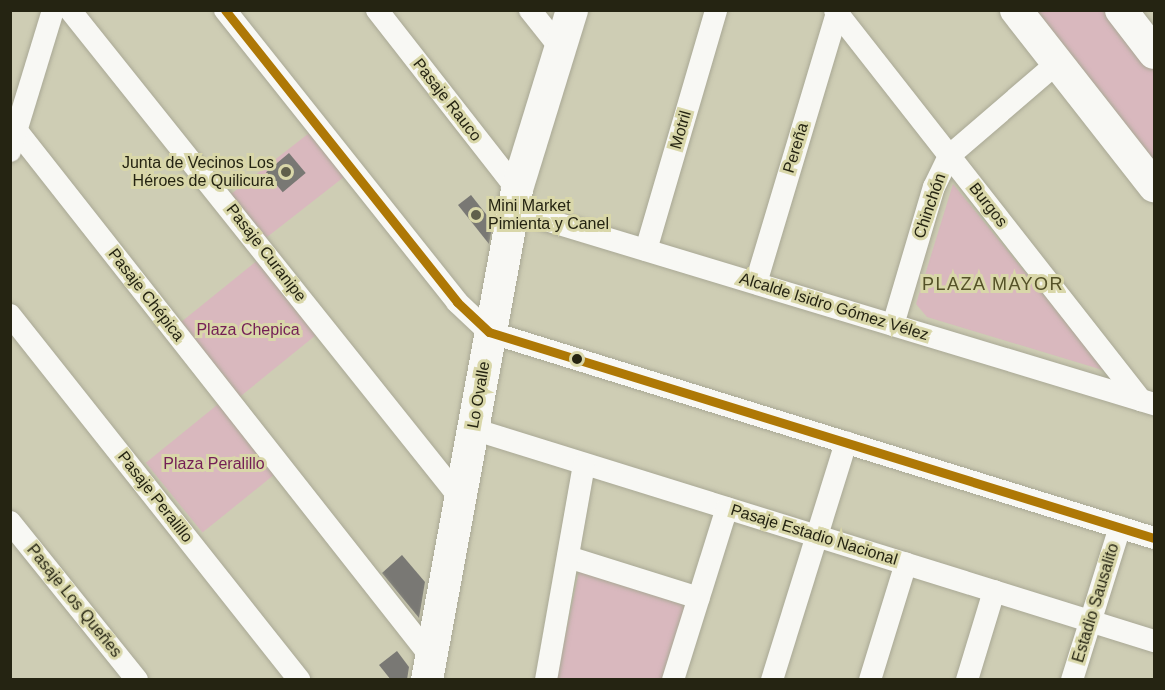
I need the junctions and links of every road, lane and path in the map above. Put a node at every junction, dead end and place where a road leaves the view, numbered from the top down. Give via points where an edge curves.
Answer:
1 (53, 10) edge
2 (70, 10) edge
3 (225, 10) edge
4 (377, 10) edge
5 (530, 10) edge
6 (572, 10) edge
7 (716, 10) edge
8 (1016, 10) edge
9 (1121, 10) edge
10 (836, 12) edge
11 (561, 49) junction
12 (1155, 53) edge
13 (1057, 63) junction
14 (14, 141) edge
15 (950, 156) junction
16 (1155, 186) edge
17 (515, 199) junction
18 (646, 250) junction
19 (756, 284) junction
20 (10, 315) edge
21 (892, 325) junction
22 (489, 332) junction
23 (1148, 402) edge
24 (473, 429) junction
25 (846, 442) junction
26 (584, 464) junction
27 (460, 498) junction
28 (727, 508) junction
29 (10, 522) edge
30 (1120, 527) junction
31 (816, 536) junction
32 (1155, 538) edge
33 (568, 557) junction
34 (906, 563) junction
35 (994, 591) junction
36 (699, 598) junction
37 (1090, 621) junction
38 (1155, 641) edge
39 (429, 668) edge
40 (137, 680) edge
41 (299, 680) edge
42 (546, 680) edge
43 (673, 680) edge
44 (772, 680) edge
45 (870, 680) edge
46 (967, 680) edge
47 (1072, 680) edge

1 - 14 street
2 - 27 street, Pasaje Curanipe
3 - 22 street via 457,302
4 - 17 street, Pasaje Rauco
5 - 11 street
6 - 11 street, Lo Ovalle
7 - 18 street, Motril
8 - 13 street
9 - 12 street
10 - 15 street, Burgos
10 - 19 street, Pereña
11 - 17 street, Lo Ovalle
13 - 15 street, Chinchón
13 - 16 street
14 - 39 street, Pasaje Chépica
15 - 21 street, Chinchón via 934,186
15 - 23 street, Burgos
17 - 18 street, Alcalde Isidro Gómez Vélez
17 - 22 street, Lo Ovalle
18 - 19 street, Alcalde Isidro Gómez Vélez
19 - 21 street, Alcalde Isidro Gómez Vélez
20 - 41 street, Pasaje Peralillo
21 - 23 street, Alcalde Isidro Gómez Vélez
22 - 24 street, Lo Ovalle
22 - 25 street
24 - 26 street, Pasaje Estadio Nacional
24 - 27 street, Lo Ovalle
25 - 30 street
25 - 31 street
26 - 28 street, Pasaje Estadio Nacional
26 - 33 street
27 - 39 street, Lo Ovalle
28 - 31 street, Pasaje Estadio Nacional
28 - 36 street
29 - 40 street, Pasaje Los Queñes
30 - 32 street
30 - 37 street, Estadio Sausalito
31 - 34 street, Pasaje Estadio Nacional
31 - 44 street
33 - 36 street
33 - 42 street
34 - 35 street, Pasaje Estadio Nacional
34 - 45 street
35 - 37 street, Pasaje Estadio Nacional
35 - 46 street
36 - 43 street
37 - 38 street, Pasaje Estadio Nacional
37 - 47 street, Estadio Sausalito

